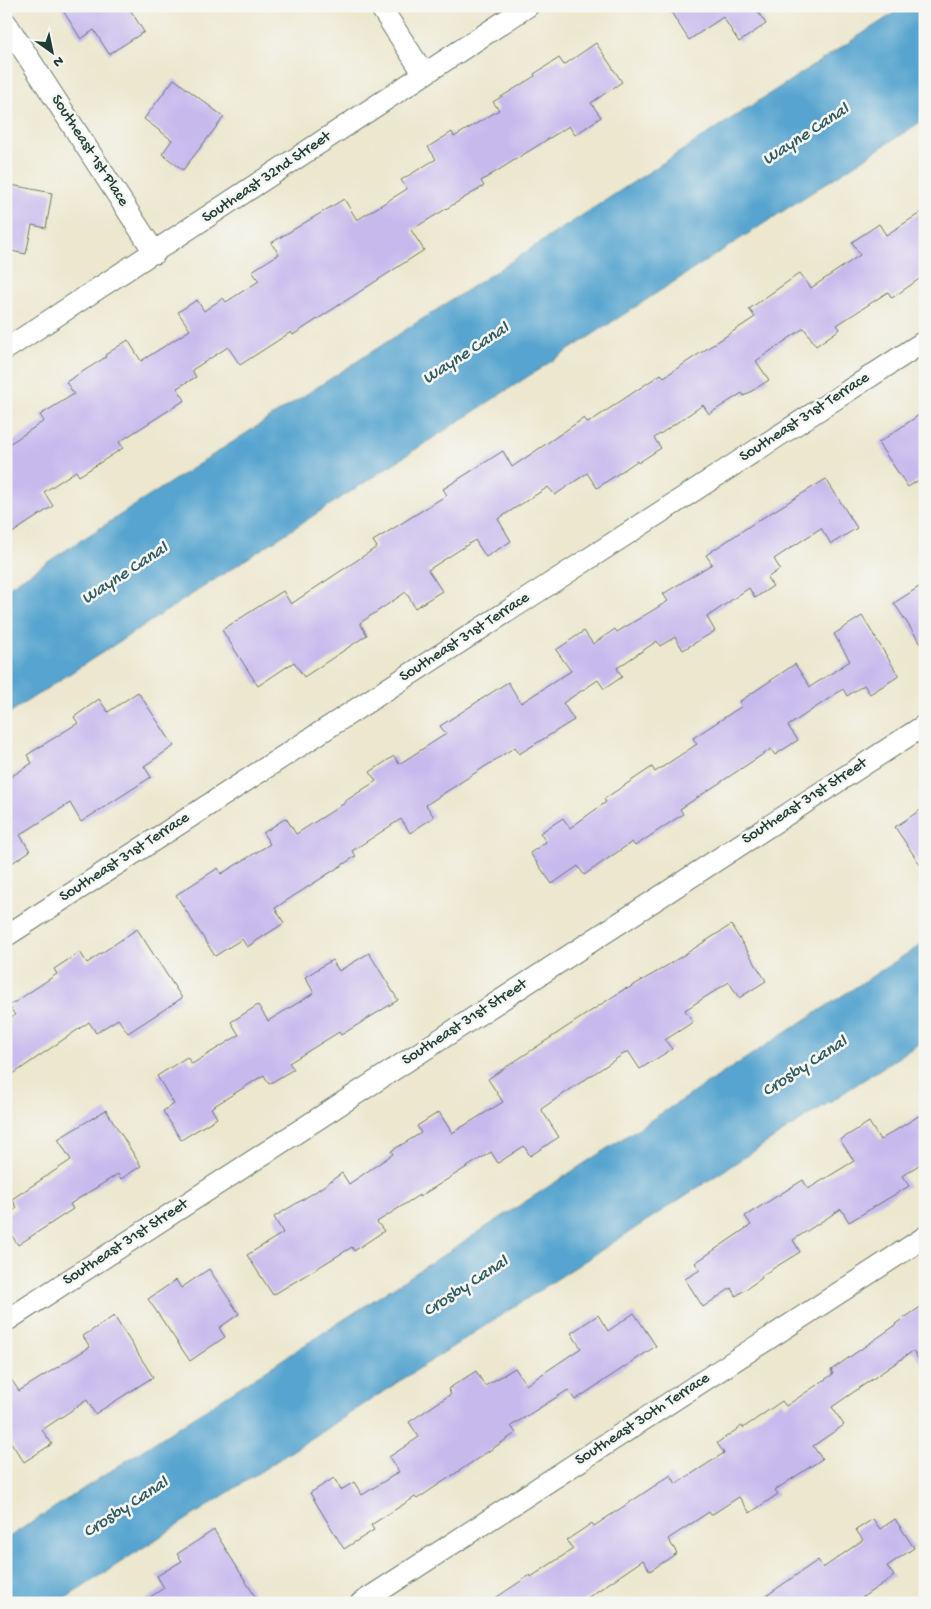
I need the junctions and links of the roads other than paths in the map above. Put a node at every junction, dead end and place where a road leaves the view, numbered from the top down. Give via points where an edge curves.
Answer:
1 (380, 6) edge
2 (528, 6) edge
3 (6, 23) edge
4 (424, 74) junction
5 (155, 253) junction
6 (925, 341) edge
7 (6, 350) edge
8 (925, 725) edge
9 (6, 936) edge
10 (925, 1237) edge
11 (6, 1321) edge
12 (361, 1603) edge

1 - 4 street
2 - 4 street, Southeast 32nd Street
3 - 5 street, Southeast 1st Place
4 - 5 street, Southeast 32nd Street
5 - 7 street, Southeast 32nd Street
6 - 9 street, Southeast 31st Terrace
8 - 11 street, Southeast 31st Street
10 - 12 street, Southeast 30th Terrace

